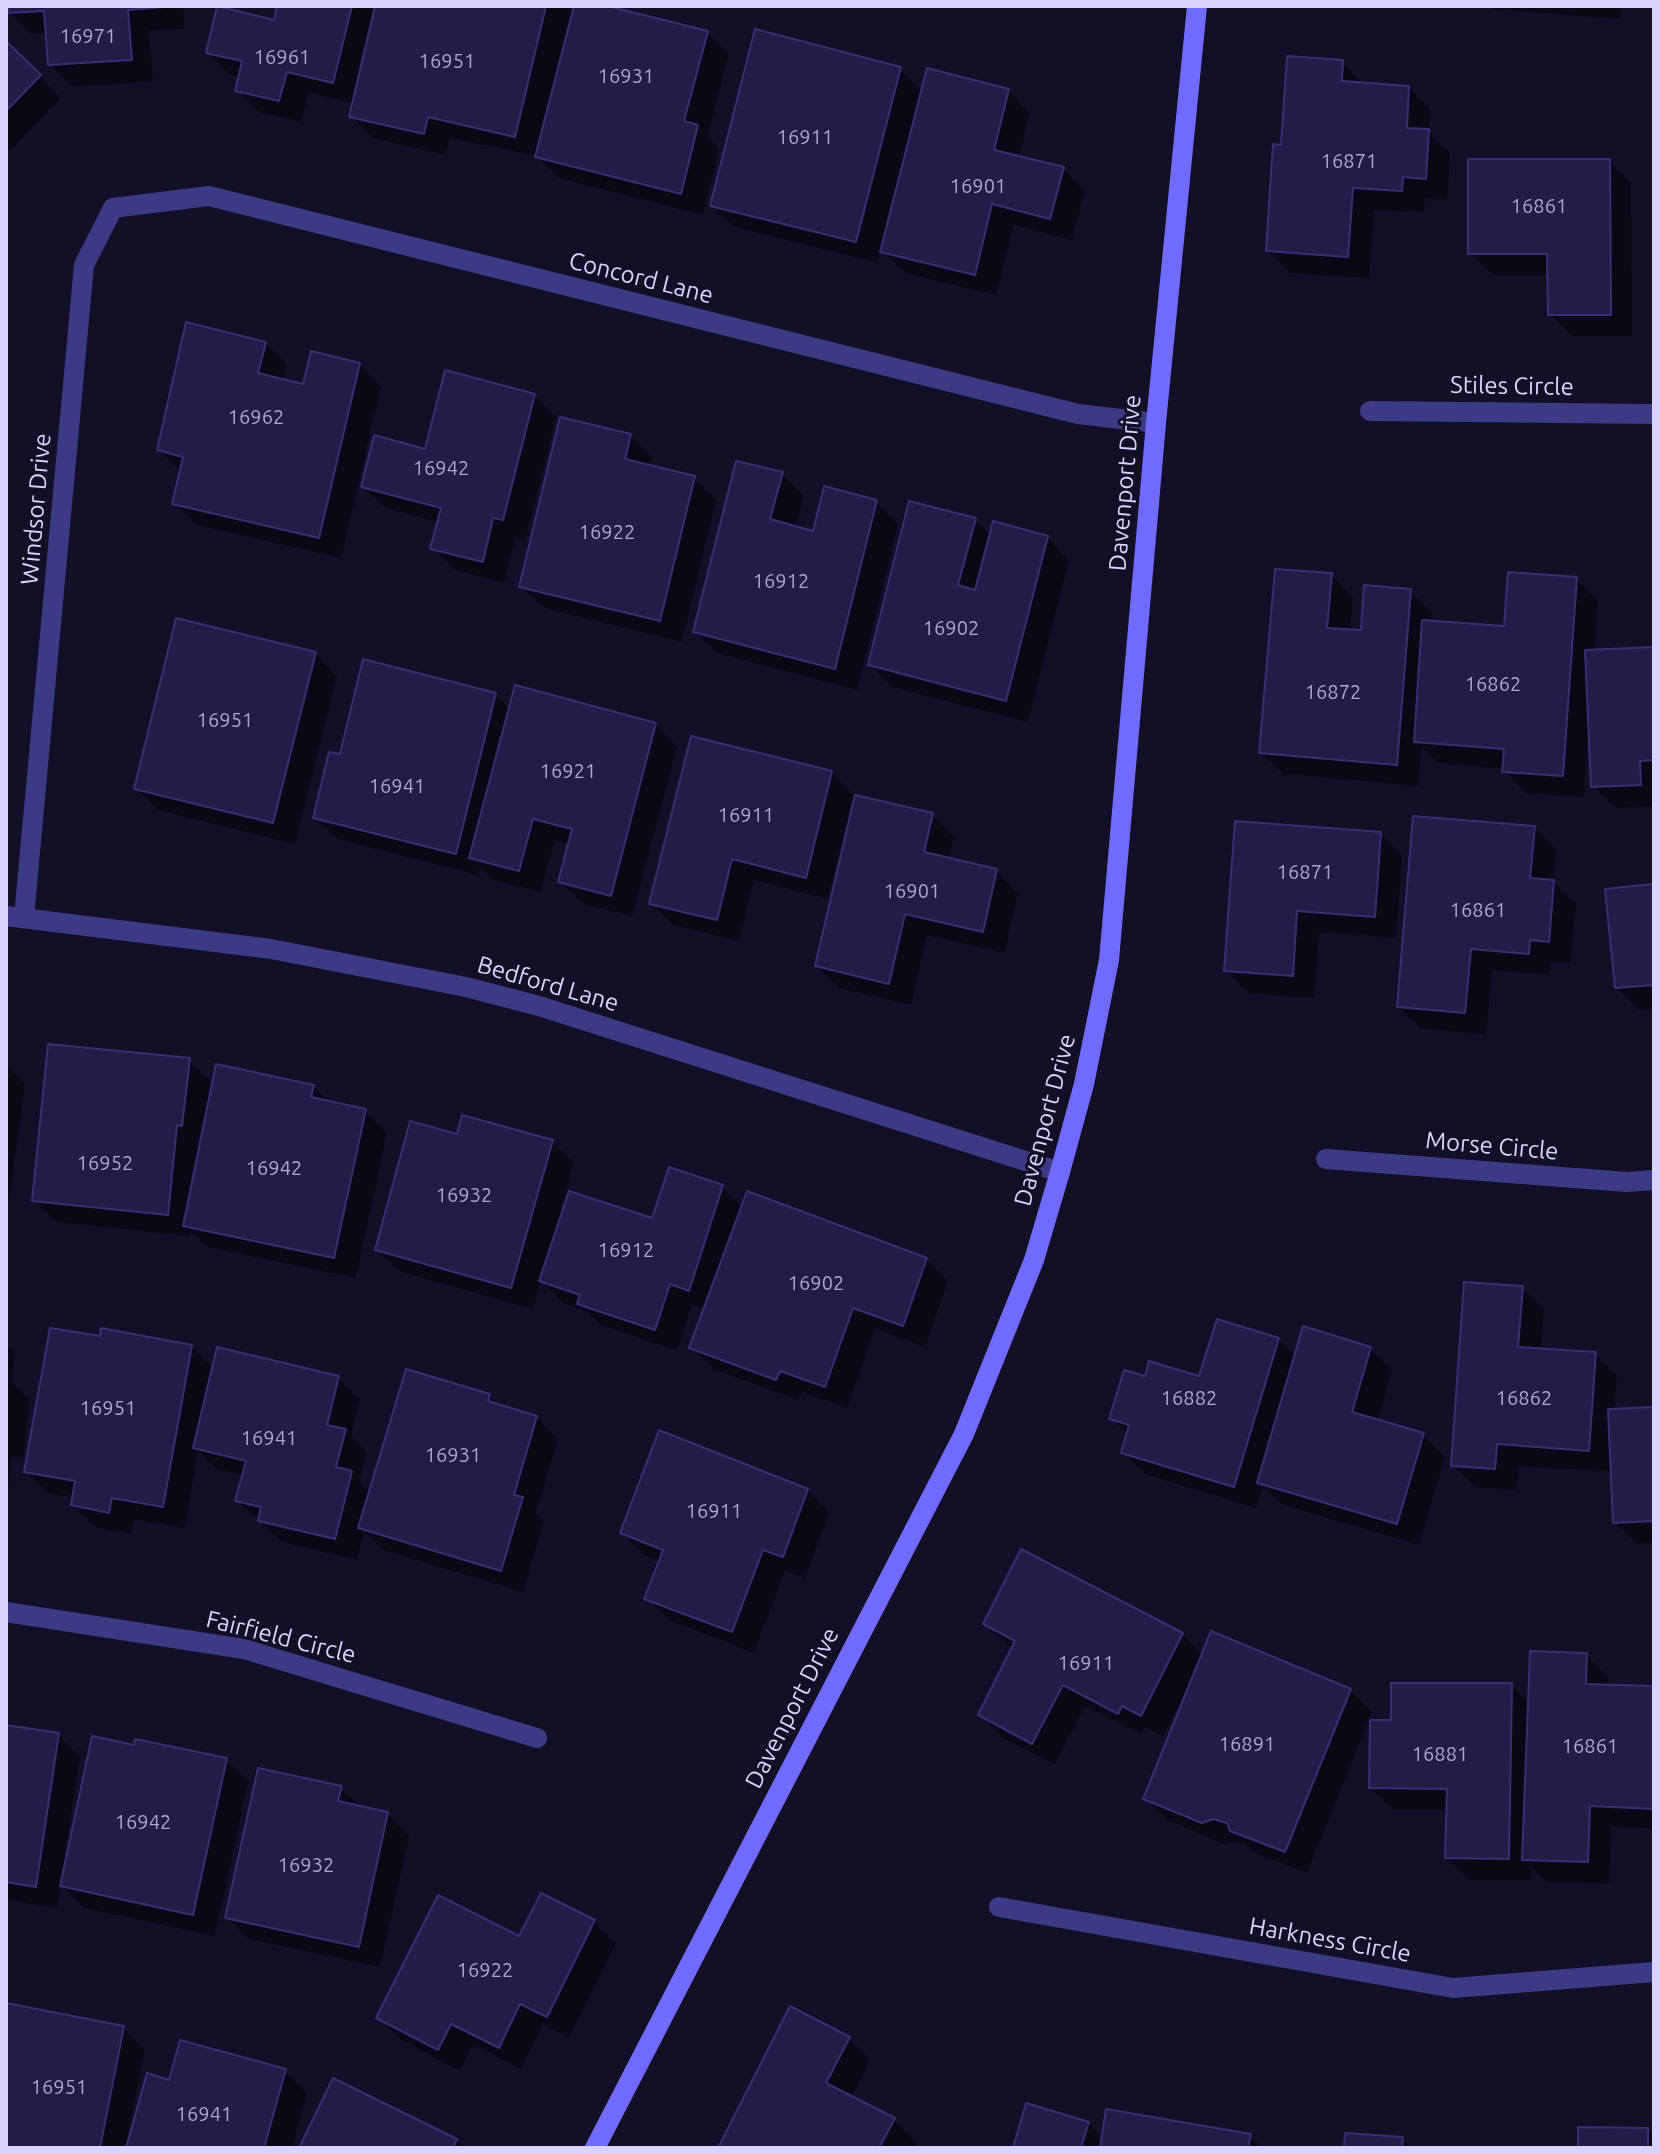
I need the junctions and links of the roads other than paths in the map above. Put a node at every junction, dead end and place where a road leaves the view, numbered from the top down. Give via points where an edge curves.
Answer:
1 (1197, 6) edge
2 (113, 208) joint
3 (1370, 411) dead end
4 (1654, 414) edge
5 (1156, 423) junction
6 (15, 917) edge
7 (1326, 1159) dead end
8 (1060, 1172) junction
9 (1654, 1180) edge
10 (6, 1612) edge
11 (537, 1738) dead end
12 (999, 1907) dead end
13 (1654, 1972) edge
14 (595, 2148) edge

1 - 5 street, Davenport Drive
2 - 5 street, Concord Lane via 209,196 1078,414
2 - 6 street, Windsor Drive via 84,265
3 - 4 street, Stiles Circle
5 - 8 street, Davenport Drive via 1109,960
6 - 8 street, Bedford Lane via 271,949 466,987
7 - 9 street, Morse Circle
8 - 14 street, Davenport Drive via 1034,1260 964,1434
10 - 11 street, Fairfield Circle via 244,1649
12 - 13 street, Harkness Circle via 1453,1988

